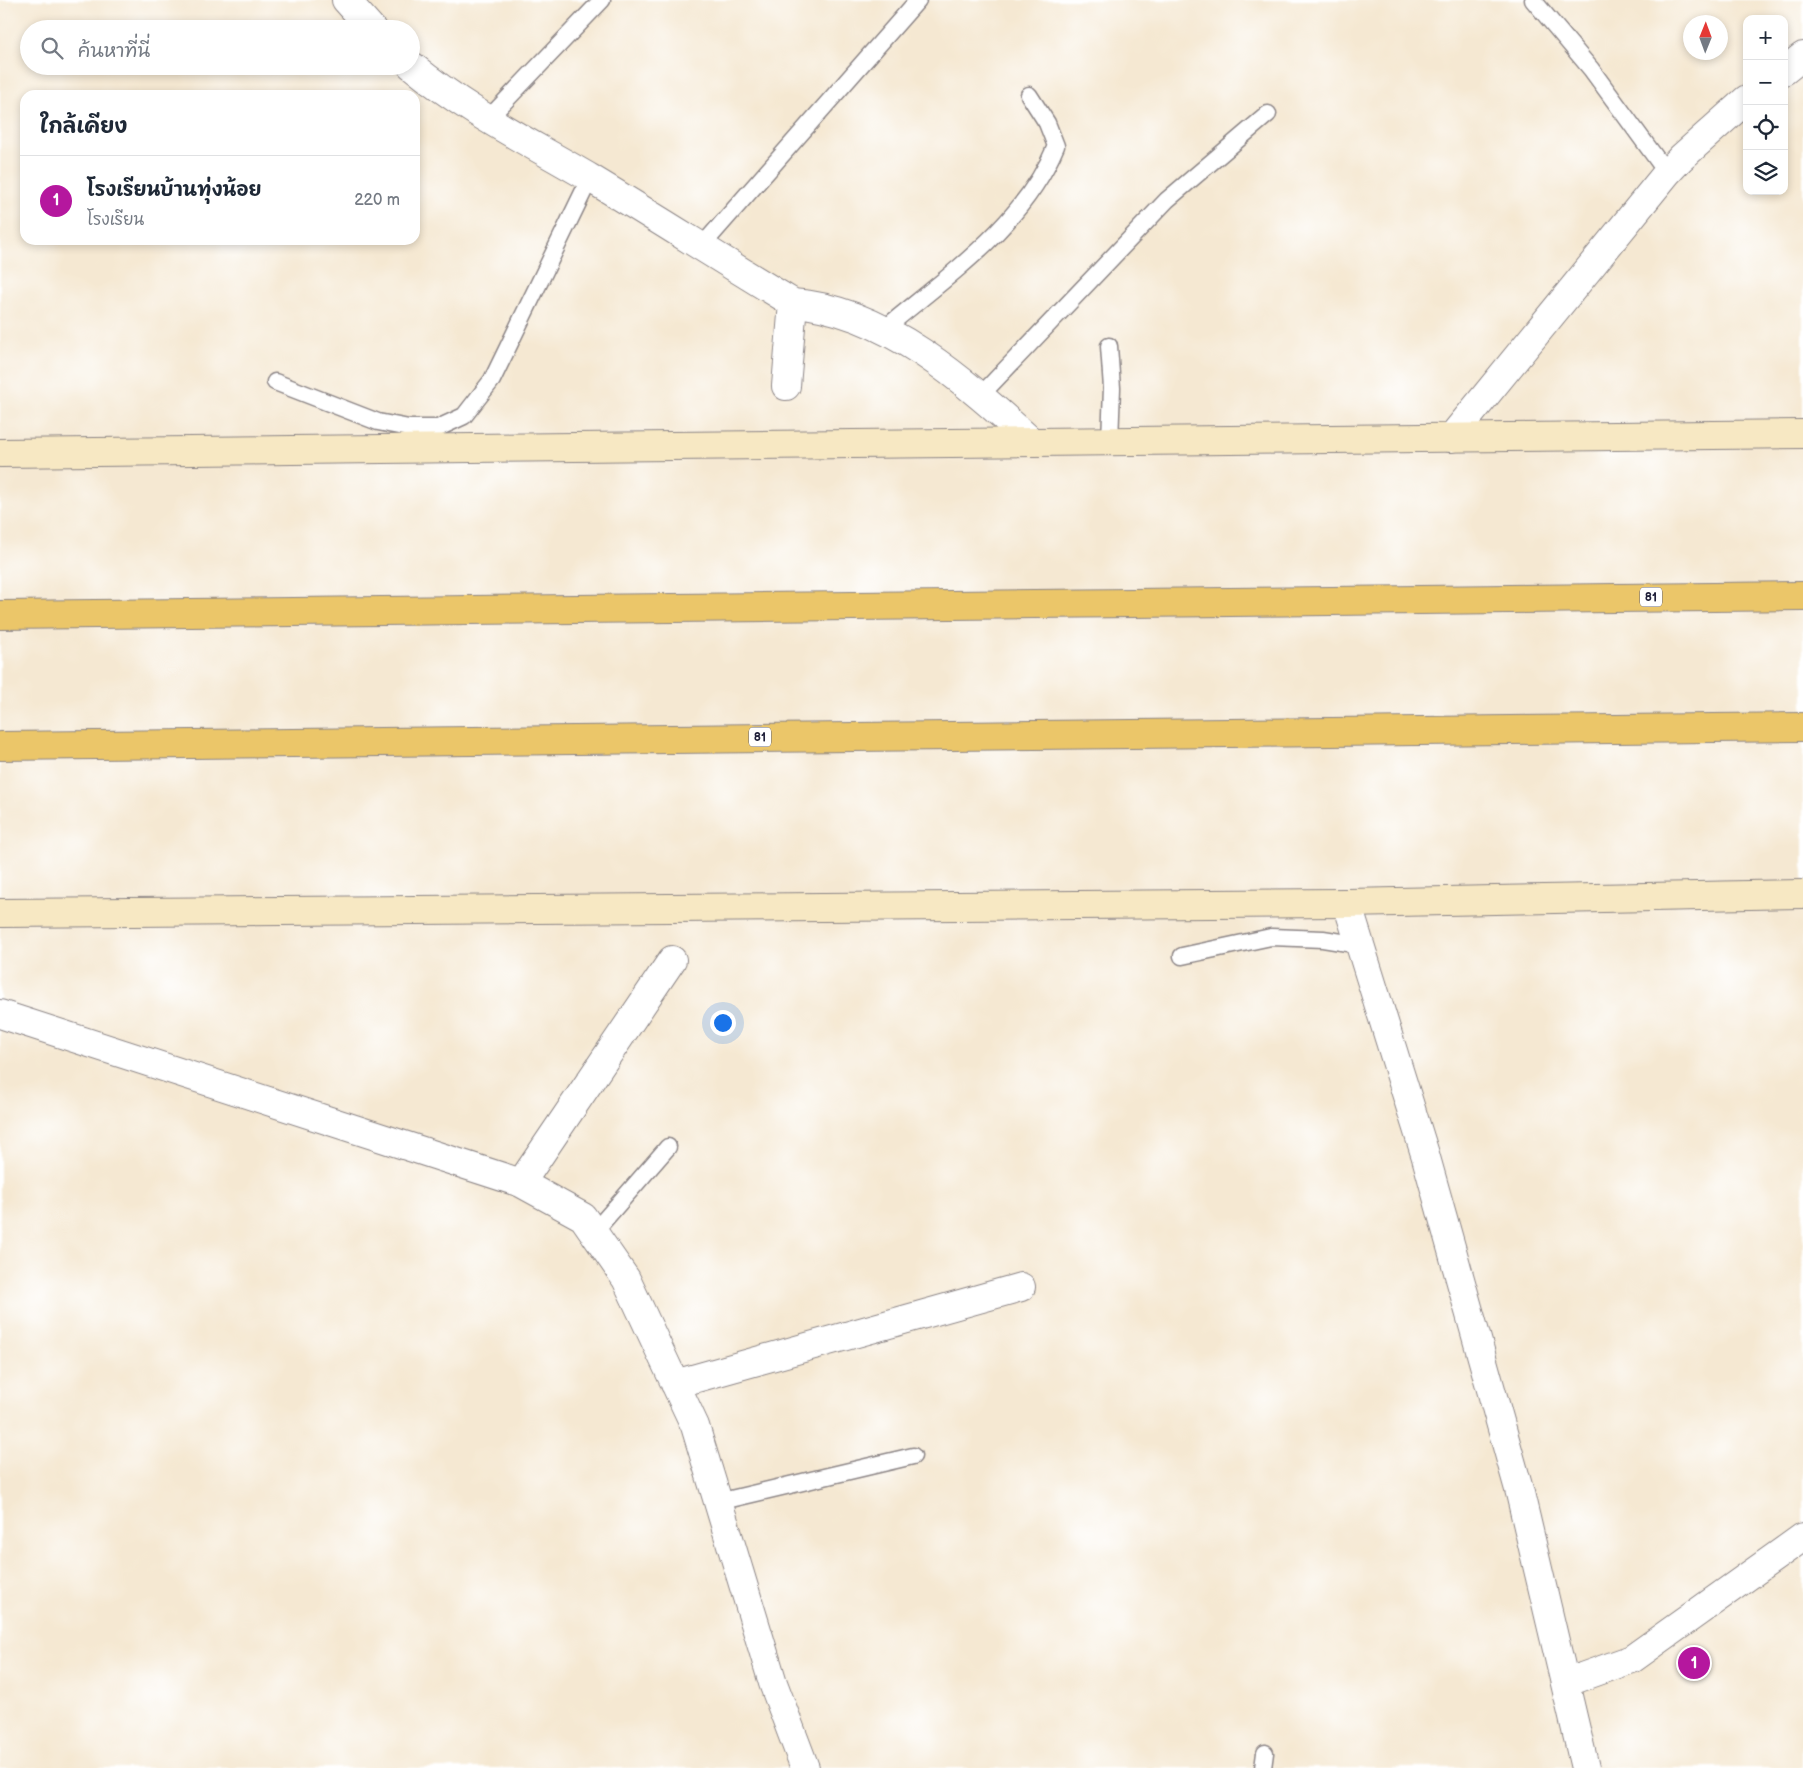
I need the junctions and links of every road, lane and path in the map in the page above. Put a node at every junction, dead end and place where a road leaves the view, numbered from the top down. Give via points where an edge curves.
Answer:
1 (346, 0) edge
2 (602, 0) edge
3 (918, 0) edge
4 (1533, 0) edge
5 (364, 20) edge
6 (1803, 56) edge
7 (1788, 68) edge
8 (420, 73) edge
9 (1029, 94) dead end
10 (1743, 103) edge
11 (1268, 114) dead end
12 (488, 120) junction
13 (1667, 173) junction
14 (590, 178) junction
15 (701, 247) junction
16 (793, 303) junction
17 (883, 330) junction
18 (1110, 346) dead end
19 (275, 382) dead end
20 (786, 386) dead end
21 (981, 395) junction
22 (1803, 434) edge
23 (1450, 438) junction
24 (1110, 441) junction
25 (1032, 442) junction
26 (0, 453) edge
27 (1803, 596) edge
28 (0, 615) edge
29 (1803, 727) edge
30 (0, 746) edge
31 (1803, 894) edge
32 (1347, 903) junction
33 (0, 913) edge
34 (1360, 945) junction
35 (1182, 956) dead end
36 (672, 960) dead end
37 (0, 1014) edge
38 (668, 1147) dead end
39 (521, 1183) junction
40 (594, 1232) junction
41 (1020, 1287) dead end
42 (675, 1384) junction
43 (913, 1456) dead end
44 (718, 1502) junction
45 (1803, 1537) edge
46 (1565, 1683) junction
47 (805, 1768) edge
48 (1585, 1768) edge

1 - 5 street
2 - 12 lane
3 - 15 lane
4 - 13 lane via 1591,69
6 - 7 street
8 - 12 street
9 - 17 lane via 1047,123 1056,146 1034,190 1002,229
10 - 13 street
11 - 21 lane via 1167,200
12 - 14 street
13 - 23 street
14 - 15 street
14 - 19 lane via 492,380 464,416 438,428 409,428 378,422
15 - 16 street
16 - 17 street via 818,304
16 - 20 street
17 - 21 street via 927,356
18 - 24 lane
21 - 25 street
22 - 23 main road
23 - 24 main road
24 - 25 main road
25 - 26 main road
27 - 28 highway, 81
29 - 30 highway, 81
31 - 32 main road
32 - 33 main road
32 - 34 street
34 - 35 lane via 1324,939 1271,937
34 - 46 street via 1425,1154 1518,1483
36 - 39 street
37 - 39 street
38 - 40 lane
39 - 40 street via 584,1217
40 - 42 street via 626,1279
41 - 42 street
42 - 44 street via 695,1426
43 - 44 lane
44 - 47 street via 773,1683
45 - 46 street via 1632,1659
46 - 48 street

